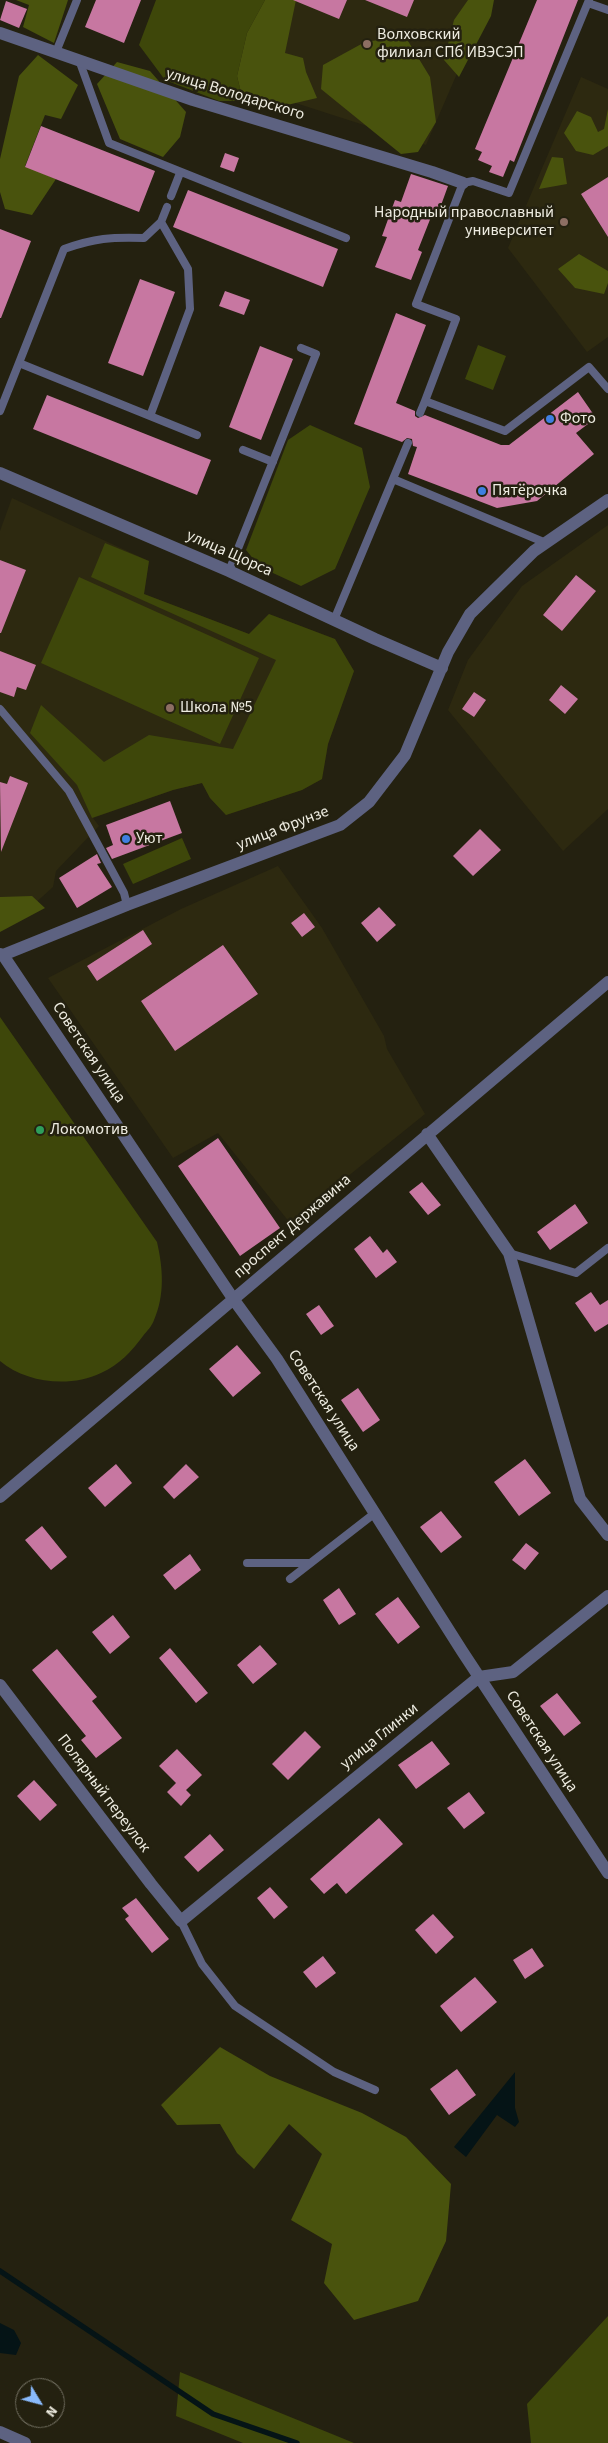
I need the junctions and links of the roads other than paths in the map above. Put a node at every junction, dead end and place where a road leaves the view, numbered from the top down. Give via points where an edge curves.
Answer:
1 (76, 0) edge
2 (589, 1) edge
3 (608, 10) edge
4 (0, 33) edge
5 (56, 52) junction
6 (79, 60) junction
7 (180, 173) junction
8 (463, 183) junction
9 (171, 196) dead end
10 (167, 207) dead end
11 (162, 222) junction
12 (346, 238) dead end
13 (301, 348) dead end
14 (19, 363) junction
15 (608, 389) edge
16 (425, 401) junction
17 (0, 411) edge
18 (420, 413) dead end
19 (150, 416) junction
20 (197, 435) dead end
21 (408, 444) dead end
22 (243, 450) dead end
23 (273, 462) junction
24 (1, 475) edge
25 (393, 479) junction
26 (608, 500) edge
27 (546, 543) junction
28 (229, 571) junction
29 (334, 620) junction
30 (442, 668) junction
31 (0, 709) edge
32 (127, 905) junction
33 (2, 955) edge
34 (608, 982) edge
35 (427, 1134) junction
36 (608, 1248) edge
37 (509, 1253) junction
38 (234, 1300) junction
39 (0, 1497) edge
40 (375, 1513) junction
41 (608, 1535) edge
42 (248, 1563) dead end
43 (310, 1563) junction
44 (290, 1579) dead end
45 (608, 1596) edge
46 (479, 1677) junction
47 (0, 1685) edge
48 (608, 1873) edge
49 (181, 1921) junction
50 (375, 2090) dead end
51 (0, 2432) edge
52 (25, 2443) edge

1 - 5 lane
2 - 3 lane
2 - 8 lane via 509,193 473,181
4 - 5 street, улица Володарского
5 - 6 street, улица Володарского
6 - 7 lane via 109,143
6 - 8 street, улица Володарского via 193,100
7 - 9 lane
7 - 12 lane
8 - 16 lane via 416,304 456,319
10 - 11 lane
11 - 14 lane via 144,238 92,239 64,249
11 - 19 lane via 188,269 190,309
13 - 23 lane via 316,354
14 - 17 lane
14 - 19 lane
15 - 16 lane via 589,367 505,431
16 - 18 lane
19 - 20 lane
21 - 25 lane
22 - 23 lane
23 - 28 lane
24 - 28 street, улица Щорса
25 - 27 lane
25 - 29 lane
26 - 27 street, улица Фрунзе
27 - 30 street, улица Фрунзе via 470,614
28 - 29 street, улица Щорса
29 - 30 street, улица Щорса
30 - 32 street, улица Фрунзе via 405,755 369,802 340,825
31 - 32 lane via 69,791 124,893
32 - 33 street, улица Фрунзе
33 - 38 street, Советская улица
34 - 35 street, проспект Державина
35 - 37 street
35 - 38 street, проспект Державина
36 - 37 lane via 576,1273
37 - 41 street via 580,1498
38 - 39 street, проспект Державина
38 - 40 street, Советская улица via 277,1359
40 - 43 lane
40 - 46 street, Советская улица
42 - 43 lane
43 - 44 lane
45 - 46 street via 513,1672
46 - 48 street, Советская улица
46 - 49 street, улица Глинки
47 - 49 street, Полярный переулок
49 - 50 lane via 202,1964 235,2006 334,2072
51 - 52 street

